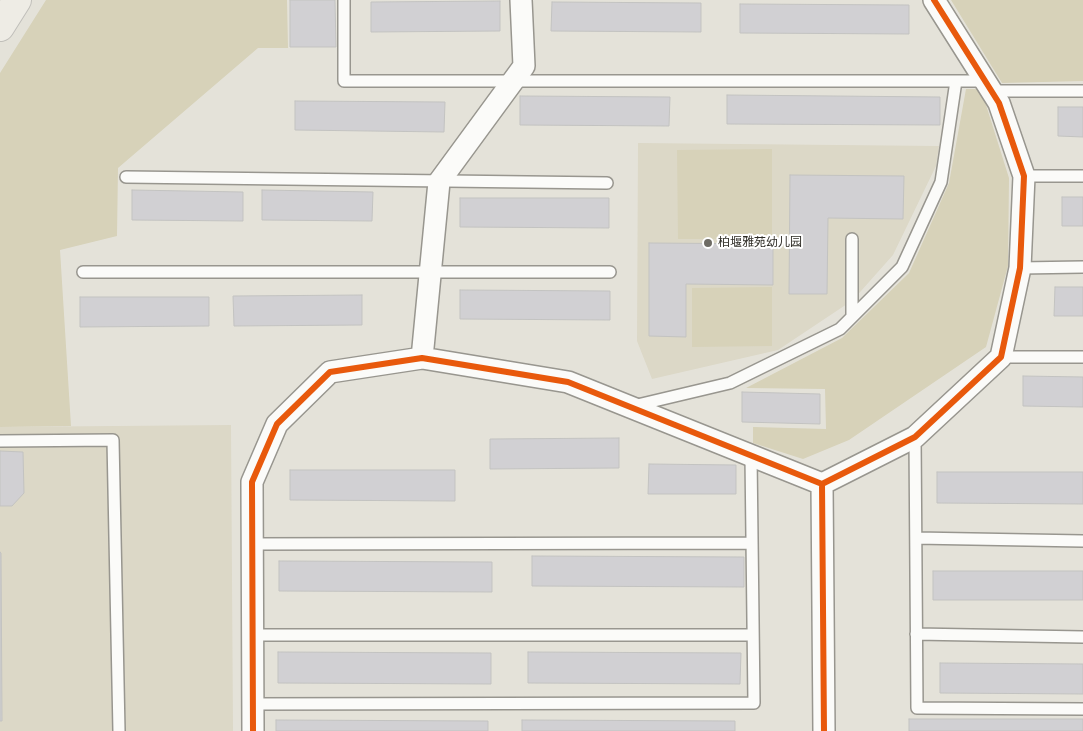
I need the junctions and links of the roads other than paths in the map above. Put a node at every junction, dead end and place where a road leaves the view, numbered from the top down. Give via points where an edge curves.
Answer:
1 (17, 0) edge
2 (344, 0) edge
3 (521, 0) edge
4 (934, 0) edge
5 (0, 27) edge
6 (956, 81) junction
7 (512, 82) junction
8 (988, 86) junction
9 (1083, 91) edge
10 (1024, 176) junction
11 (1083, 176) edge
12 (126, 177) dead end
13 (439, 182) junction
14 (607, 183) dead end
15 (852, 239) dead end
16 (1083, 267) edge
17 (1020, 268) junction
18 (430, 271) junction
19 (84, 272) dead end
20 (610, 272) dead end
21 (852, 316) junction
22 (1001, 357) junction
23 (1083, 357) edge
24 (422, 358) junction
25 (629, 407) junction
26 (916, 437) junction
27 (0, 441) edge
28 (751, 456) junction
29 (822, 484) junction
30 (916, 538) junction
31 (1083, 541) edge
32 (752, 543) junction
33 (252, 544) junction
34 (916, 634) junction
35 (253, 635) junction
36 (753, 635) junction
37 (1083, 637) edge
38 (253, 704) junction
39 (1083, 709) edge
40 (119, 731) edge
41 (253, 731) edge
42 (824, 731) edge

1 - 5 main road
2 - 7 lane via 344,81
3 - 7 street via 524,66
4 - 8 street
6 - 7 lane
6 - 8 lane
6 - 21 lane via 942,182 902,267
7 - 13 street
8 - 9 lane
8 - 10 street via 999,103
10 - 11 lane
10 - 17 street
12 - 13 lane
13 - 14 lane
13 - 18 street
15 - 21 lane
16 - 17 lane
17 - 22 street
18 - 19 lane
18 - 20 lane
18 - 24 street
21 - 25 lane via 840,329 730,383
22 - 23 lane
22 - 26 street
24 - 25 street via 568,382
24 - 33 street via 330,372 277,424 252,482
25 - 28 street
26 - 29 street
26 - 30 lane
27 - 40 lane via 113,440
28 - 29 street
28 - 32 lane
29 - 42 street
30 - 31 lane
30 - 34 lane
32 - 33 lane
32 - 36 lane
33 - 35 street
34 - 37 lane
34 - 39 lane via 917,708
35 - 36 lane
35 - 38 street
36 - 38 lane via 754,703
38 - 41 street

